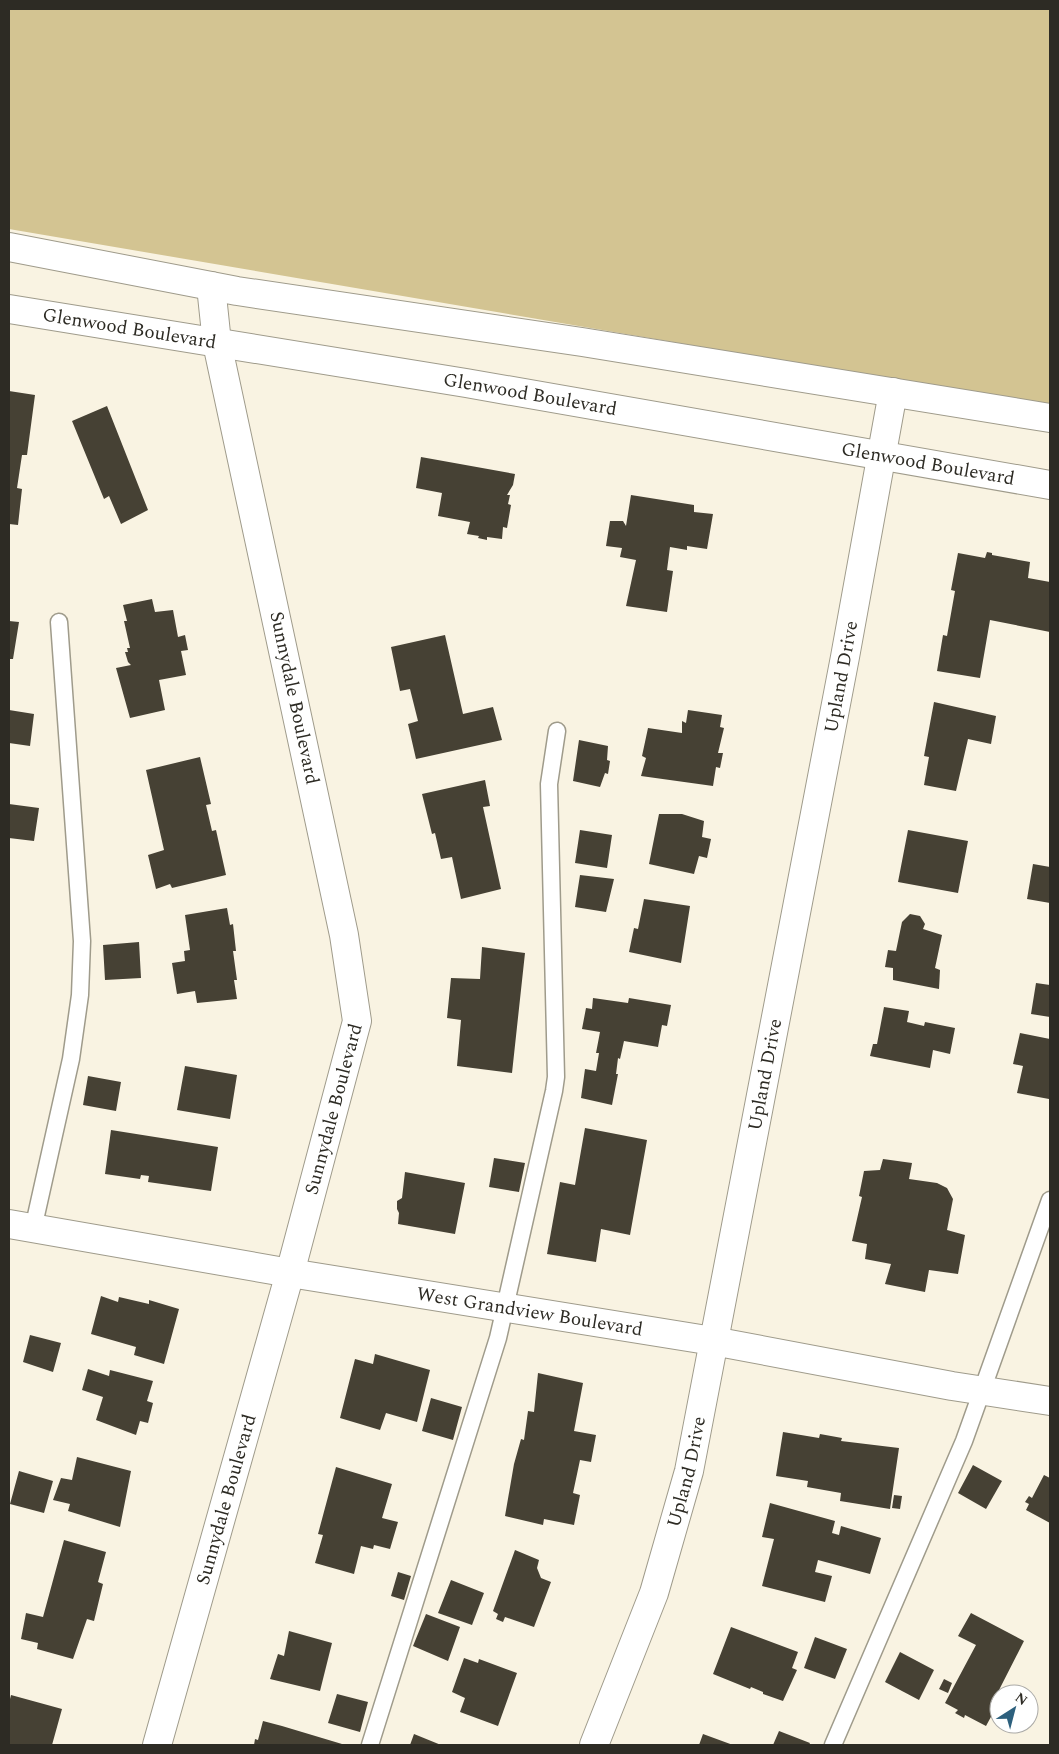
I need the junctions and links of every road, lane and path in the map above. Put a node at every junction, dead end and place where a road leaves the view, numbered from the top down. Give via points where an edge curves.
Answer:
1 (9, 247) edge
2 (211, 286) junction
3 (9, 309) edge
4 (217, 343) junction
5 (893, 392) junction
6 (1050, 418) edge
7 (880, 454) junction
8 (1050, 485) edge
9 (59, 622) dead end
10 (557, 731) dead end
11 (1050, 1200) edge
12 (21, 1226) edge
13 (290, 1274) junction
14 (507, 1308) junction
15 (713, 1341) junction
16 (982, 1390) junction
17 (1050, 1401) edge
18 (156, 1745) edge
19 (370, 1745) edge
20 (594, 1745) edge
21 (833, 1745) edge

1 - 2 street
2 - 4 street, Sunnydale Boulevard
2 - 5 street
3 - 4 street, Glenwood Boulevard
4 - 7 street, Glenwood Boulevard
4 - 13 street, Sunnydale Boulevard via 344,936 357,1021
5 - 6 street
5 - 7 street, Upland Drive
7 - 8 street, Glenwood Boulevard
7 - 15 street, Upland Drive via 850,630
9 - 12 lane via 82,941 80,995 71,1059
10 - 14 lane via 550,784 556,1077
11 - 16 lane
12 - 13 street, West Grandview Boulevard
13 - 14 street, West Grandview Boulevard
13 - 18 street, Sunnydale Boulevard
14 - 15 street, West Grandview Boulevard
14 - 19 lane
15 - 16 street, West Grandview Boulevard
15 - 20 street, Upland Drive via 689,1471 654,1593
16 - 17 street, West Grandview Boulevard
16 - 21 lane via 964,1441

